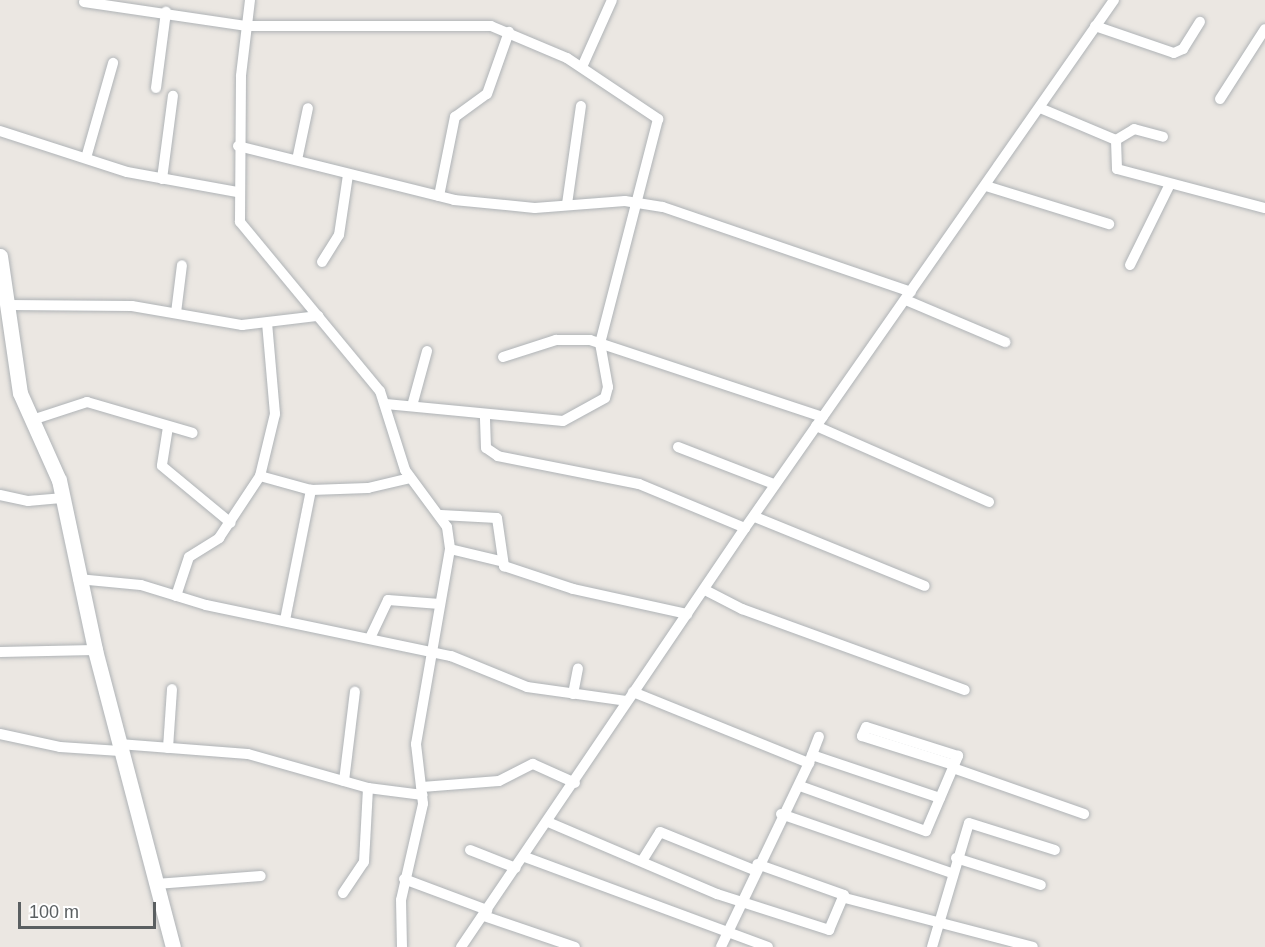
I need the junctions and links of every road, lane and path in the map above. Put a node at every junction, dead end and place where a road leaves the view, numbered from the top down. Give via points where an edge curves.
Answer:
1 (250, 0) edge
2 (612, 0) edge
3 (1114, 0) edge
4 (84, 2) dead end
5 (166, 12) junction
6 (1200, 22) dead end
7 (247, 26) junction
8 (1095, 26) junction
9 (1265, 29) edge
10 (509, 32) junction
11 (113, 63) dead end
12 (582, 67) junction
13 (156, 88) dead end
14 (173, 96) dead end
15 (1220, 99) dead end
16 (581, 106) dead end
17 (308, 108) dead end
18 (1040, 108) junction
19 (0, 131) edge
20 (1163, 137) dead end
21 (1116, 140) junction
22 (238, 146) junction
23 (86, 158) junction
24 (297, 160) junction
25 (348, 175) junction
26 (162, 180) junction
27 (1170, 184) junction
28 (986, 186) junction
29 (237, 192) junction
30 (439, 196) junction
31 (636, 202) junction
32 (567, 204) junction
33 (1265, 208) edge
34 (1109, 224) dead end
35 (0, 258) edge
36 (322, 262) dead end
37 (182, 266) dead end
38 (1130, 266) dead end
39 (909, 296) junction
40 (9, 305) junction
41 (176, 313) junction
42 (318, 316) junction
43 (267, 323) junction
44 (1005, 342) dead end
45 (600, 343) junction
46 (427, 351) dead end
47 (503, 357) dead end
48 (386, 404) junction
49 (412, 406) junction
50 (485, 416) junction
51 (824, 417) junction
52 (32, 420) junction
53 (816, 426) junction
54 (168, 427) junction
55 (193, 433) dead end
56 (678, 447) dead end
57 (260, 476) junction
58 (410, 478) junction
59 (774, 484) junction
60 (311, 490) junction
61 (0, 495) edge
62 (64, 498) junction
63 (990, 502) dead end
64 (441, 515) junction
65 (755, 517) junction
66 (231, 523) junction
67 (746, 528) junction
68 (450, 549) junction
69 (500, 561) junction
70 (78, 579) junction
71 (925, 586) dead end
72 (705, 590) junction
73 (176, 596) junction
74 (440, 604) junction
75 (687, 614) junction
76 (285, 620) junction
77 (370, 638) junction
78 (95, 650) junction
79 (0, 652) edge
80 (432, 652) junction
81 (578, 668) dead end
82 (172, 689) dead end
83 (965, 690) dead end
84 (355, 692) dead end
85 (633, 692) junction
86 (573, 694) junction
87 (626, 701) junction
88 (0, 734) edge
89 (819, 737) dead end
90 (119, 747) junction
91 (168, 747) junction
92 (810, 759) junction
93 (953, 767) junction
94 (344, 781) junction
95 (575, 783) junction
96 (800, 786) junction
97 (368, 788) junction
98 (422, 791) junction
99 (940, 798) junction
100 (781, 814) junction
101 (1084, 814) dead end
102 (548, 822) junction
103 (470, 850) dead end
104 (1055, 850) dead end
105 (525, 856) junction
106 (956, 858) junction
107 (642, 861) junction
108 (755, 867) junction
109 (516, 868) junction
110 (951, 873) junction
111 (261, 876) dead end
112 (405, 879) junction
113 (156, 884) junction
114 (1041, 885) dead end
115 (343, 893) dead end
116 (845, 898) junction
117 (740, 900) junction
118 (486, 913) junction
119 (936, 921) junction
120 (728, 933) junction
121 (173, 947) edge
122 (402, 947) edge
123 (461, 947) edge
124 (575, 947) edge
125 (721, 947) edge
126 (768, 947) edge
127 (932, 947) edge
128 (1033, 947) edge

1 - 7 street
2 - 12 street
3 - 8 street
4 - 5 street
5 - 7 street
5 - 13 street
6 - 8 street via 1183,50 1174,53
7 - 10 street via 474,23
7 - 22 street
8 - 18 street
9 - 15 street
10 - 12 street
10 - 30 street via 487,94 455,117
11 - 23 street
12 - 31 street via 660,124
14 - 26 street
16 - 32 street
17 - 24 street
18 - 21 street
18 - 28 street
19 - 23 street
20 - 21 street via 1134,129
21 - 27 street via 1114,167
22 - 24 street
22 - 29 street
23 - 26 street
24 - 25 street
25 - 30 street
25 - 36 street via 339,235
26 - 29 street
27 - 33 street
27 - 38 street
28 - 34 street
28 - 39 street
29 - 42 street via 240,222
30 - 32 street via 516,207
31 - 32 street
31 - 39 street via 720,223
31 - 45 street
35 - 40 main road
37 - 41 street
39 - 44 street
39 - 51 street
40 - 41 street via 132,306
40 - 52 main road via 16,373
41 - 43 street via 226,324
42 - 43 street
42 - 48 street
43 - 57 street via 275,414
45 - 47 street via 564,339
45 - 50 street via 608,387 601,401 563,421
45 - 51 street
46 - 49 street
48 - 49 street
48 - 58 street
49 - 50 street
50 - 67 street via 486,448 498,456 639,484
51 - 53 street
52 - 54 street via 87,402
52 - 62 main road
53 - 59 street
53 - 63 street
54 - 55 street
54 - 66 street via 162,466
56 - 59 street
57 - 60 street
57 - 66 street
58 - 60 street via 368,488
58 - 64 street
59 - 65 street
60 - 76 street
61 - 62 street via 28,501
62 - 70 main road
64 - 68 street
64 - 69 street via 496,518
65 - 67 street
65 - 71 street
66 - 73 street via 219,538 189,557
67 - 72 street
68 - 69 street
68 - 74 street
69 - 75 street via 573,589
70 - 73 street via 141,585
70 - 78 main road
72 - 75 street
72 - 83 street via 742,609
73 - 76 street
74 - 77 street via 388,600
74 - 80 street
75 - 85 street
76 - 77 street
77 - 80 street
78 - 79 street
78 - 90 main road
80 - 86 street via 527,687
80 - 98 street via 416,744
81 - 86 street
82 - 91 street
84 - 94 street
85 - 87 street
85 - 92 street
86 - 87 street
87 - 95 street
88 - 90 street via 60,747
89 - 92 street
90 - 91 street
90 - 113 main road
91 - 94 street via 248,754
92 - 96 street
92 - 99 street
93 - 93 street via 958,756 866,727 862,736
93 - 99 street
93 - 101 street
94 - 97 street
95 - 98 street via 533,764 499,781
95 - 102 street
96 - 99 street via 926,831
96 - 100 street
97 - 98 street
97 - 115 street via 364,862
98 - 112 street
100 - 108 street
100 - 110 street
102 - 105 street
102 - 107 street
103 - 109 street
104 - 106 street via 973,822
105 - 109 street
105 - 120 street
106 - 110 street
106 - 114 street
107 - 108 street via 660,832
107 - 117 street
108 - 116 street
108 - 117 street
109 - 118 street
110 - 119 street
111 - 113 street
112 - 118 street
112 - 122 street
113 - 121 main road
116 - 117 street via 829,930
116 - 119 street
117 - 120 street
118 - 123 street
118 - 124 street
119 - 127 street
119 - 128 street
120 - 125 street
120 - 126 street

